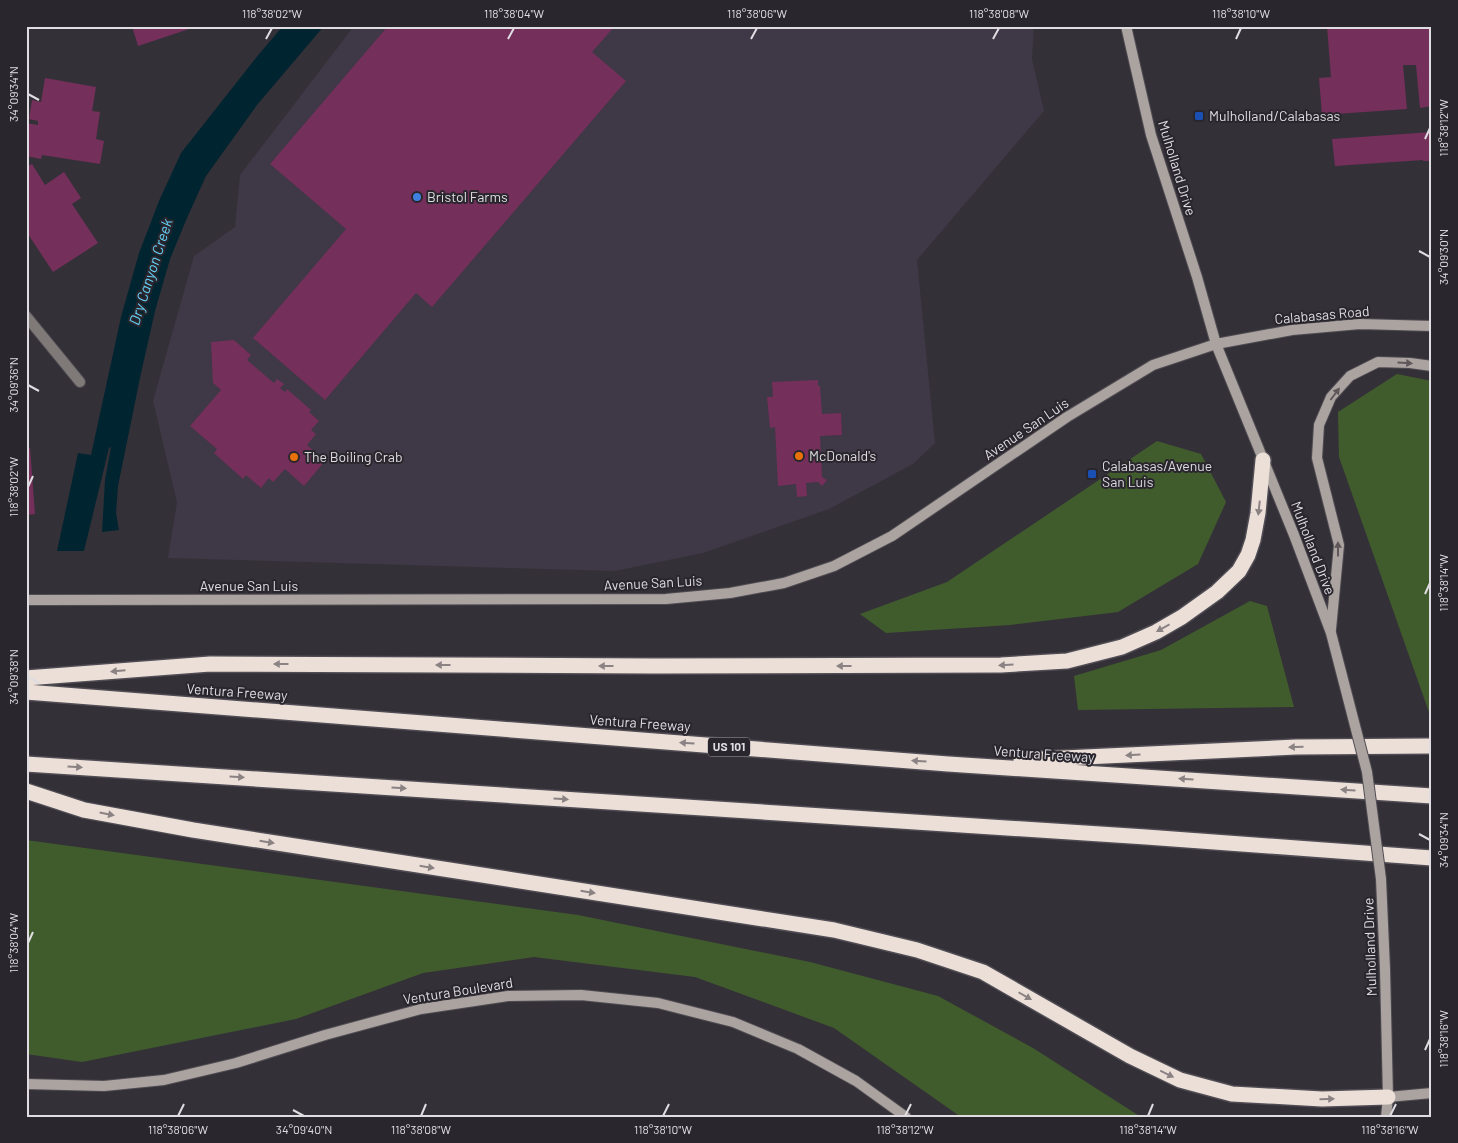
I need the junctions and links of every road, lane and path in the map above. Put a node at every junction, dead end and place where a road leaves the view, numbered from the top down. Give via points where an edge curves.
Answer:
1 (1126, 26) edge
2 (26, 316) edge
3 (1432, 326) edge
4 (1216, 344) junction
5 (1432, 366) edge
6 (80, 382) dead end
7 (1263, 460) junction
8 (26, 600) edge
9 (1331, 632) junction
10 (26, 678) edge
11 (26, 692) edge
12 (1432, 746) edge
13 (26, 764) edge
14 (948, 764) junction
15 (26, 791) edge
16 (1432, 796) edge
17 (1432, 858) edge
18 (26, 1084) edge
19 (1432, 1093) edge
20 (1388, 1097) junction
21 (906, 1117) edge
22 (1386, 1117) edge

1 - 4 main road, Mulholland Drive via 1151,135
2 - 6 street
3 - 4 main road, Calabasas Road via 1360,324 1302,329
4 - 7 main road, Mulholland Drive
4 - 8 main road, Avenue San Luis via 1153,365 1067,417 892,536 834,566 784,582 730,592 657,599
9 -> 5 main road via 1339,545 1316,458 1318,426 1331,397 1350,376 1378,362
7 - 9 main road, Mulholland Drive
7 -> 10 highway via 1253,540 1239,571 1217,592 1156,632 1122,647 1067,661 1001,665 724,666 210,664
9 - 20 main road, Mulholland Drive, bridge via 1367,772 1381,879
14 -> 11 highway, Ventura Freeway / US 101
12 -> 14 highway via 1296,747
13 -> 17 highway
16 -> 14 highway, Ventura Freeway / US 101
15 -> 20 highway via 84,810 193,830 834,930 917,950 982,972 1130,1056 1180,1080 1232,1094 1322,1099
18 - 21 main road, Ventura Boulevard via 104,1086 164,1080 236,1063 421,1009 508,996 581,995 658,1003 733,1022 798,1049 856,1081
19 - 20 main road
20 - 22 main road, Mulholland Drive

